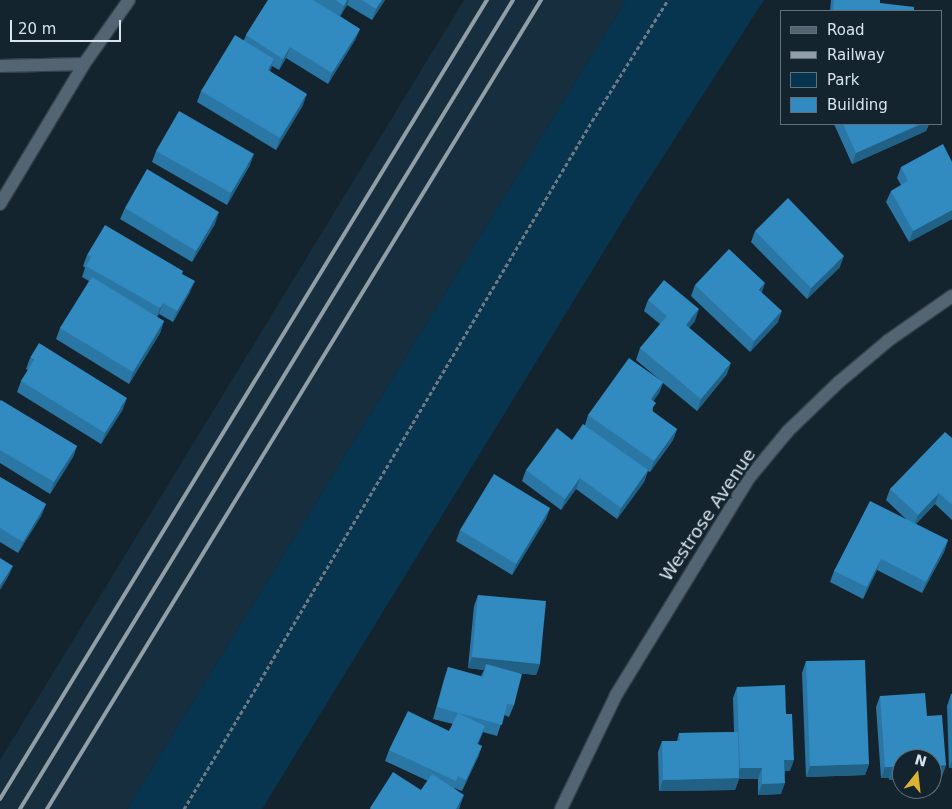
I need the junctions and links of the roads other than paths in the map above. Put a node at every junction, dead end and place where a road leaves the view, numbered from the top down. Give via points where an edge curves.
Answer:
1 (129, 0) edge
2 (84, 64) junction
3 (0, 66) edge
4 (0, 204) edge
5 (952, 296) edge
6 (561, 809) edge

1 - 2 street
2 - 3 street
2 - 4 street
5 - 6 street, Westrose Avenue via 889,340 840,382 788,431 749,478 616,695

